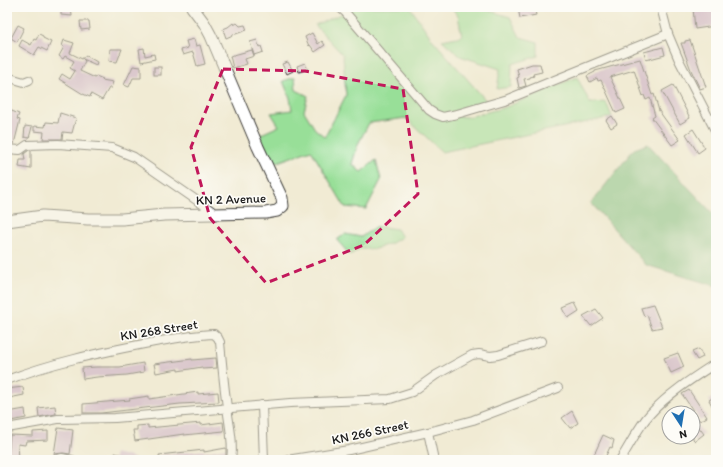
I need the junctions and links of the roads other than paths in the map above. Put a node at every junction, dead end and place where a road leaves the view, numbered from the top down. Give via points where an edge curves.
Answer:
1 (192, 7) edge
2 (339, 7) edge
3 (661, 7) edge
4 (668, 34) junction
5 (7, 77) edge
6 (30, 80) dead end
7 (716, 132) edge
8 (7, 149) edge
9 (216, 213) junction
10 (7, 221) edge
11 (542, 342) dead end
12 (716, 363) edge
13 (7, 380) edge
14 (558, 388) dead end
15 (262, 405) junction
16 (227, 408) junction
17 (7, 428) edge
18 (428, 432) junction
19 (54, 460) edge
20 (72, 460) edge
21 (231, 460) edge
22 (264, 460) edge
23 (288, 460) edge
24 (434, 460) edge
25 (620, 460) edge

1 - 9 main road, KN 2 Avenue via 211,36 282,198 282,206 277,211
2 - 4 street via 429,110 443,117 508,99
3 - 4 street
4 - 7 street via 688,80
5 - 6 street via 24,82
8 - 9 street via 20,150 27,145 58,144 112,148 134,157
9 - 10 main road, KN 2 Avenue via 122,219 43,216
11 - 15 street via 498,355 472,355 412,392 390,399
12 - 25 street via 688,380 659,404 640,427
13 - 16 street, KN 268 Street via 106,351 192,335 214,334 220,342
14 - 18 street via 473,420
15 - 16 street
15 - 22 street
16 - 17 street via 115,418 58,419
16 - 21 street, KN 268 Street via 232,438
18 - 23 street, KN 266 Street via 349,450
18 - 24 street, KN 266 Street
19 - 20 street

